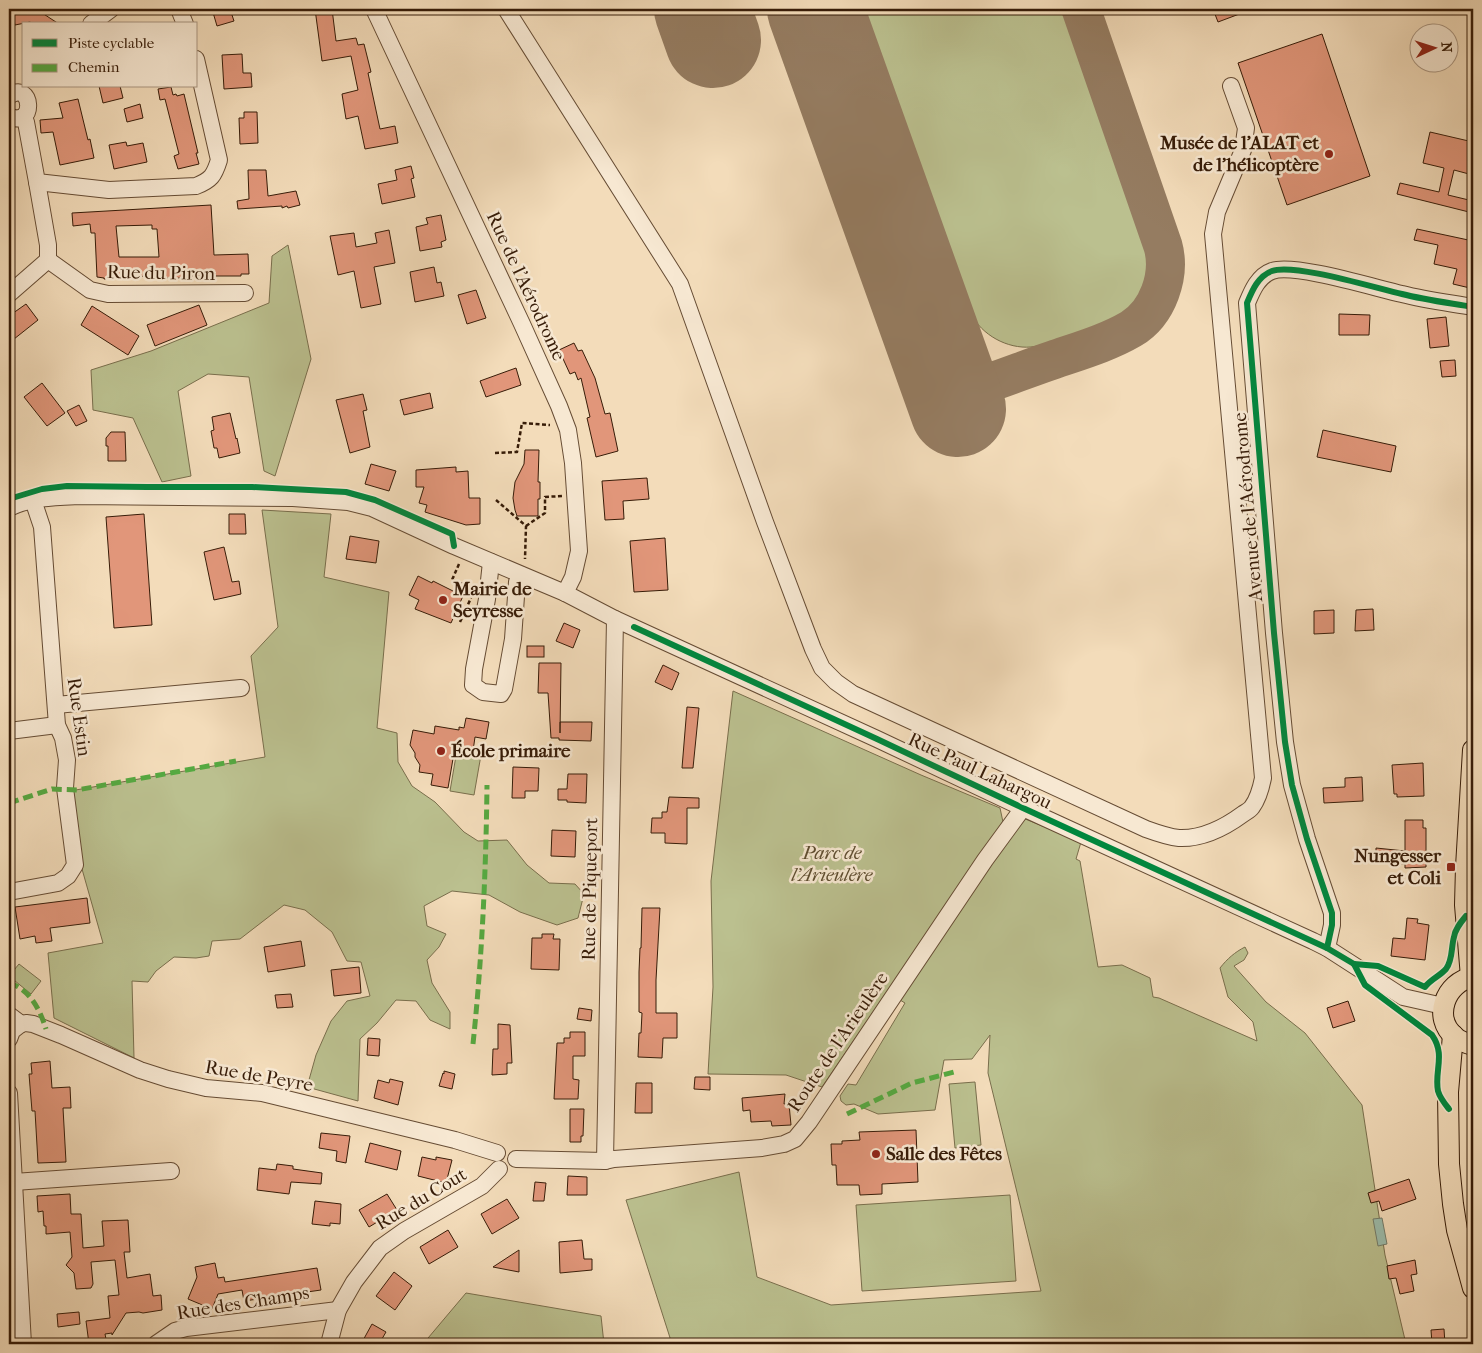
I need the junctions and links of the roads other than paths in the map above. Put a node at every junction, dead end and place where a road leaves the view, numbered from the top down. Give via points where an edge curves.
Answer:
1 (111, 9) edge
2 (179, 9) edge
3 (374, 9) edge
4 (506, 9) edge
5 (94, 22) edge
6 (184, 22) edge
7 (198, 68) edge
8 (1231, 86) dead end
9 (17, 92) edge
10 (15, 116) edge
11 (37, 182) junction
12 (48, 260) junction
13 (244, 293) dead end
14 (9, 294) edge
15 (1473, 307) edge
16 (33, 500) junction
17 (9, 508) edge
18 (492, 562) junction
19 (521, 575) junction
20 (565, 593) junction
21 (615, 619) junction
22 (241, 688) dead end
23 (56, 705) junction
24 (57, 725) junction
25 (9, 731) edge
26 (1473, 750) edge
27 (1023, 808) junction
28 (9, 892) edge
29 (1320, 944) junction
30 (1472, 977) edge
31 (1443, 1006) junction
32 (15, 1019) edge
33 (1453, 1035) junction
34 (9, 1039) edge
35 (1473, 1045) edge
36 (9, 1093) edge
37 (1449, 1122) junction
38 (498, 1161) junction
39 (605, 1161) junction
40 (171, 1170) dead end
41 (14, 1182) junction
42 (1473, 1288) edge
43 (338, 1310) junction
44 (23, 1344) edge
45 (156, 1344) edge
46 (329, 1344) edge

1 - 5 street
2 - 6 street
3 - 20 street, Rue de l'Aérodrome via 566,426 573,463 579,551
4 - 8 street via 680,284 765,522 822,668 853,694 1146,830 1180,838 1200,836 1232,822 1252,807 1263,778 1213,234 1217,212 1242,150 1246,128
7 - 11 street via 219,160 215,173 207,182 196,186 109,190
9 - 10 street via 28,100 29,106 27,112
10 - 11 street via 26,122
11 - 12 street
12 - 13 street, Rue du Piron via 90,290 108,294
12 - 14 street
15 - 29 street, Avenue de l'Aérodrome via 1285,269 1271,271 1256,282 1246,303 1285,742 1292,785 1332,912 1332,925
16 - 17 street, Rue Paul Lahargou
16 - 18 street, Rue Paul Lahargou via 81,496 252,497 348,502 372,508
16 - 23 street, Rue Estin via 42,526
18 - 19 street, Rue Paul Lahargou
18 - 19 street via 474,669 473,685 483,692 501,694 504,689 513,639 517,582
19 - 20 street, Rue Paul Lahargou
20 - 21 street, Rue Paul Lahargou
21 - 27 street, Rue Paul Lahargou
21 - 39 street, Rue de Piqueport
22 - 23 street
23 - 24 street, Rue Estin
24 - 25 street
24 - 28 street, Rue Estin via 67,760 65,788 75,865 58,883
26 - 30 main road via 1465,905
27 - 29 street, Rue Paul Lahargou
27 - 39 street, Route de l'Arieulère via 809,1122 794,1139 762,1148
29 - 31 street, Rue Paul Lahargou via 1403,997
30 - 31 main road via 1452,987
31 - 33 main road via 1443,1017
32 - 34 street
32 - 38 street, Rue de Peyre via 168,1079 206,1088 262,1093 455,1140
33 - 35 main road
33 - 37 main road
35 - 37 main road via 1457,1083
36 - 41 street
37 - 42 main road via 1452,1204
38 - 39 street, Rue de Peyre via 501,1151 506,1150 511,1151 516,1159
38 - 43 street, Rue du Cout via 482,1186 380,1248
40 - 41 street
41 - 44 street
43 - 45 street, Rue des Champs via 186,1328 175,1331
43 - 46 street, Rue du Cout

